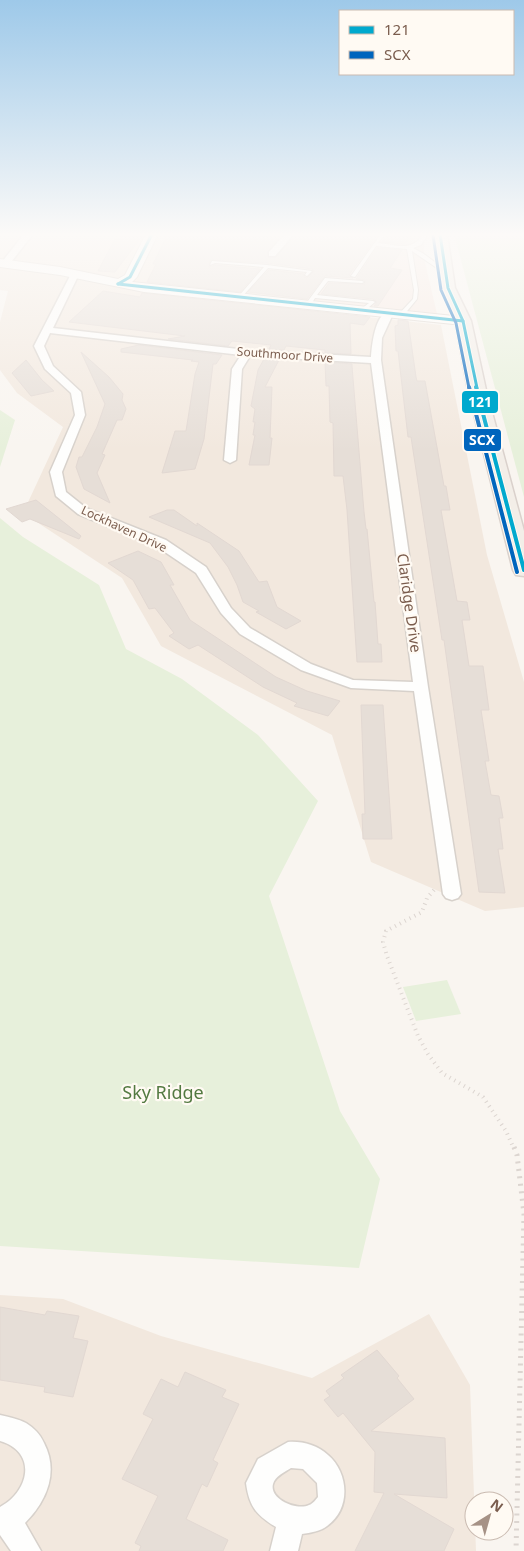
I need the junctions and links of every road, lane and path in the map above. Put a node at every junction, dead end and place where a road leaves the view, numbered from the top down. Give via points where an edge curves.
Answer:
1 (58, 306) edge
2 (338, 306) edge
3 (405, 306) edge
4 (456, 306) edge
5 (394, 314) junction
6 (463, 322) junction
7 (46, 330) junction
8 (247, 353) junction
9 (376, 360) junction
10 (230, 460) dead end
11 (524, 570) edge
12 (421, 687) junction
13 (451, 889) joint
14 (0, 1428) edge
15 (4, 1520) edge
16 (27, 1551) edge
17 (516, 1551) edge

1 - 7 street, Lockhaven Drive
2 - 5 street
3 - 5 lane
4 - 6 main road
5 - 6 street
5 - 9 street, Claridge Drive via 377,338
6 - 11 main road via 477,390
7 - 8 street, Southmoor Drive
7 - 12 street, Lockhaven Drive via 39,346 49,367 76,392 80,415 56,472 60,493 82,511 162,543 201,570 226,610 245,631 306,666 351,684
8 - 9 street, Southmoor Drive
8 - 10 street via 237,370
9 - 12 street, Claridge Drive
12 - 13 street, Claridge Drive
13 - 17 path via 435,888 426,898 422,912 386,931 383,942 418,1036 428,1054 442,1073 483,1097 517,1155 524,1214
14 - 15 street via 26,1438 36,1452 39,1470 35,1489 24,1506
15 - 16 street

